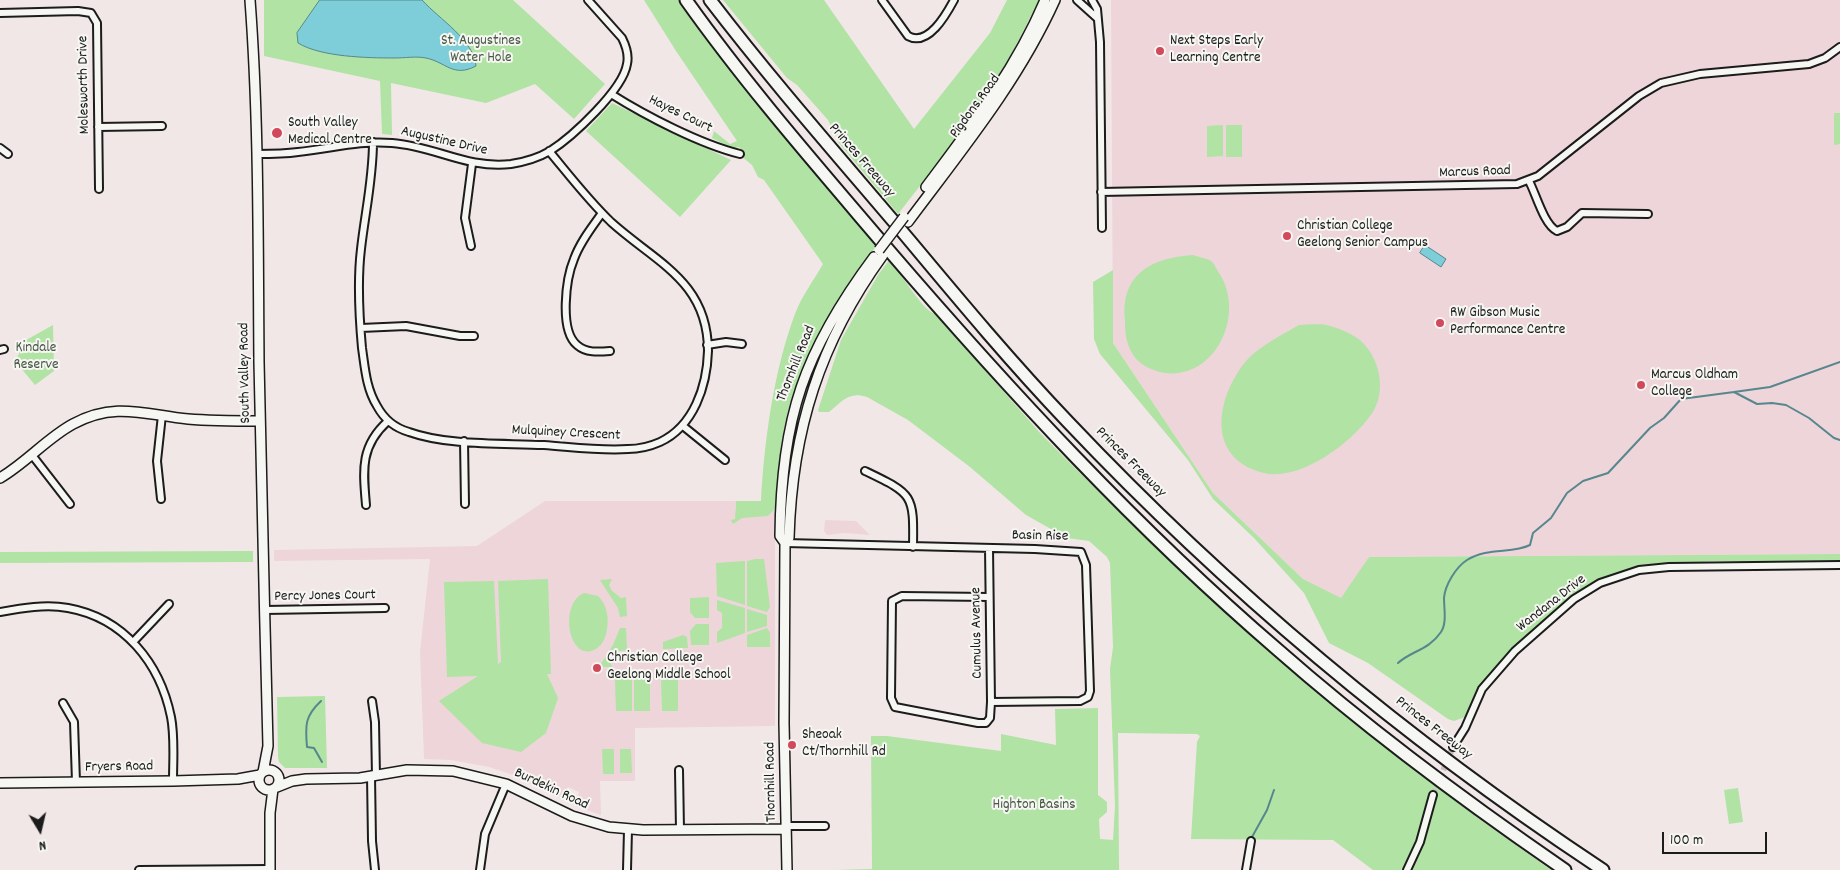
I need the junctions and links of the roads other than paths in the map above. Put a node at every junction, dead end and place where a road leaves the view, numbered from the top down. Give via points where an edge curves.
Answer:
1 (250, 0) edge
2 (588, 0) edge
3 (686, 0) edge
4 (710, 0) edge
5 (882, 0) edge
6 (954, 0) edge
7 (1045, 0) edge
8 (1055, 0) edge
9 (1078, 0) edge
10 (1092, 0) edge
11 (0, 13) edge
12 (1097, 18) junction
13 (1840, 47) edge
14 (611, 94) junction
15 (162, 126) dead end
16 (98, 127) junction
17 (373, 142) junction
18 (0, 148) edge
19 (549, 151) junction
20 (8, 154) dead end
21 (256, 154) junction
22 (740, 154) dead end
23 (472, 164) junction
24 (1529, 181) junction
25 (99, 189) dead end
26 (1101, 192) junction
27 (602, 213) junction
28 (1648, 214) dead end
29 (906, 220) junction
30 (1102, 228) dead end
31 (471, 246) dead end
32 (360, 328) junction
33 (474, 336) dead end
34 (707, 344) junction
35 (742, 344) dead end
36 (610, 351) dead end
37 (162, 415) junction
38 (260, 420) junction
39 (388, 421) junction
40 (683, 426) junction
41 (464, 441) junction
42 (32, 455) junction
43 (725, 460) dead end
44 (865, 471) dead end
45 (0, 478) edge
46 (161, 499) dead end
47 (70, 504) dead end
48 (465, 504) dead end
49 (366, 505) dead end
50 (785, 543) junction
51 (913, 547) junction
52 (988, 548) junction
53 (1840, 565) edge
54 (989, 597) junction
55 (169, 604) dead end
56 (385, 608) dead end
57 (265, 610) junction
58 (0, 612) edge
59 (134, 641) junction
60 (372, 701) dead end
61 (63, 702) dead end
62 (991, 702) junction
63 (268, 746) junction
64 (1453, 747) tunnel mouth
65 (679, 770) dead end
66 (276, 773) junction
67 (373, 776) junction
68 (306, 779) junction
69 (173, 781) junction
70 (76, 782) junction
71 (0, 783) edge
72 (266, 783) junction
73 (506, 784) junction
74 (1433, 795) tunnel mouth
75 (826, 826) dead end
76 (786, 828) junction
77 (628, 830) junction
78 (680, 830) junction
79 (1251, 841) dead end
80 (270, 869) edge
81 (140, 870) edge
82 (375, 870) edge
83 (480, 870) edge
84 (628, 870) edge
85 (787, 870) edge
86 (1246, 870) edge
87 (1407, 870) edge
88 (1566, 870) edge
89 (1602, 870) edge

1 - 21 street, South Valley Road
2 - 14 street, Augustine Drive via 625,46 628,64
3 - 88 highway via 816,163 942,312 1043,423 1151,533 1277,650 1352,712 1466,800
4 - 89 highway, Princes Freeway via 814,129 1007,355 1068,422 1188,542 1294,636 1417,736
5 - 6 street via 908,37 914,39 939,25
7 - 29 street, Pigdons Road via 994,96
8 - 29 street, Pigdons Road via 1014,78
9 - 12 street
10 - 12 street
11 - 16 street, Molesworth Drive via 91,13 97,23
12 - 26 street
13 - 24 street, Marcus Road via 1809,64 1700,74 1661,83 1639,96
14 - 19 street, Augustine Drive via 560,145
14 - 22 street, Hayes Court via 723,150
15 - 16 street
16 - 25 street, Molesworth Drive
17 - 21 street, Augustine Drive
17 - 23 street, Augustine Drive via 408,145
17 - 32 street, Mulquiney Crescent via 372,179 358,271
18 - 20 street
19 - 23 street, Augustine Drive via 512,164
19 - 27 street, Mulquiney Crescent
21 - 38 street, South Valley Road
23 - 31 street via 465,218
24 - 26 street, Marcus Road via 1498,185
24 - 28 street via 1547,224 1557,231 1567,227 1582,213
26 - 30 street
27 - 34 street, Mulquiney Crescent via 662,261 687,286 703,319
27 - 36 street via 574,257 566,308 575,344 595,352
29 - 50 street, Thornhill Road via 881,252 856,295 836,331 812,388 793,471 789,538
32 - 33 street via 406,326
32 - 39 street, Mulquiney Crescent via 370,394
34 - 35 street
34 - 40 street, Mulquiney Crescent via 704,381 699,398
37 - 38 street via 208,421
37 - 42 street via 131,410 93,415 64,430
37 - 46 street via 157,461
38 - 57 street, South Valley Road
39 - 41 street, Mulquiney Crescent via 419,436
39 - 49 street via 369,443 365,458
40 - 41 street, Mulquiney Crescent via 660,442 629,449
40 - 43 street
41 - 48 street
42 - 45 street
42 - 47 street
44 - 51 street via 897,487 907,496 913,510
50 - 51 street, Basin Rise
50 - 76 street, Thornhill Road
51 - 52 street, Basin Rise
52 - 54 street, Cumulus Avenue
52 - 62 street, Basin Rise via 1077,550 1084,556 1090,691 1088,697 1080,701
53 - 64 street, Wandana Drive via 1670,567 1639,570 1600,583 1574,599 1515,651 1482,689
54 - 62 street, Cumulus Avenue
54 - 62 street, Cumulus Avenue via 902,596 892,601 891,698 895,707 978,723 986,723 990,718
55 - 59 street
56 - 57 street, Percy Jones Court
57 - 63 street, South Valley Road
58 - 59 street via 46,606 68,608 91,615
59 - 69 street via 157,675 166,697 172,719
60 - 67 street via 375,722
61 - 70 street via 74,722
63 - 66 street, South Valley Road
63 - 72 street, South Valley Road
65 - 78 street
66 - 68 street, Burdekin Road
66 - 72 street, Burdekin Road
66 - 72 street, South Valley Road via 279,781
67 - 68 street, Burdekin Road
67 - 73 street, Burdekin Road via 430,769 469,773
67 - 82 street
68 - 72 street, Burdekin Road
69 - 70 street, Fryers Road
69 - 72 street, Fryers Road via 238,779
70 - 71 street, Fryers Road
72 - 80 street, South Valley Road via 270,813
73 - 77 street, Burdekin Road via 589,823
73 - 83 street via 485,834
74 - 87 street via 1420,842
75 - 76 street
76 - 78 street, Burdekin Road
76 - 85 street, Thornhill Road
77 - 78 street, Burdekin Road
77 - 84 street
79 - 86 street
80 - 81 street

